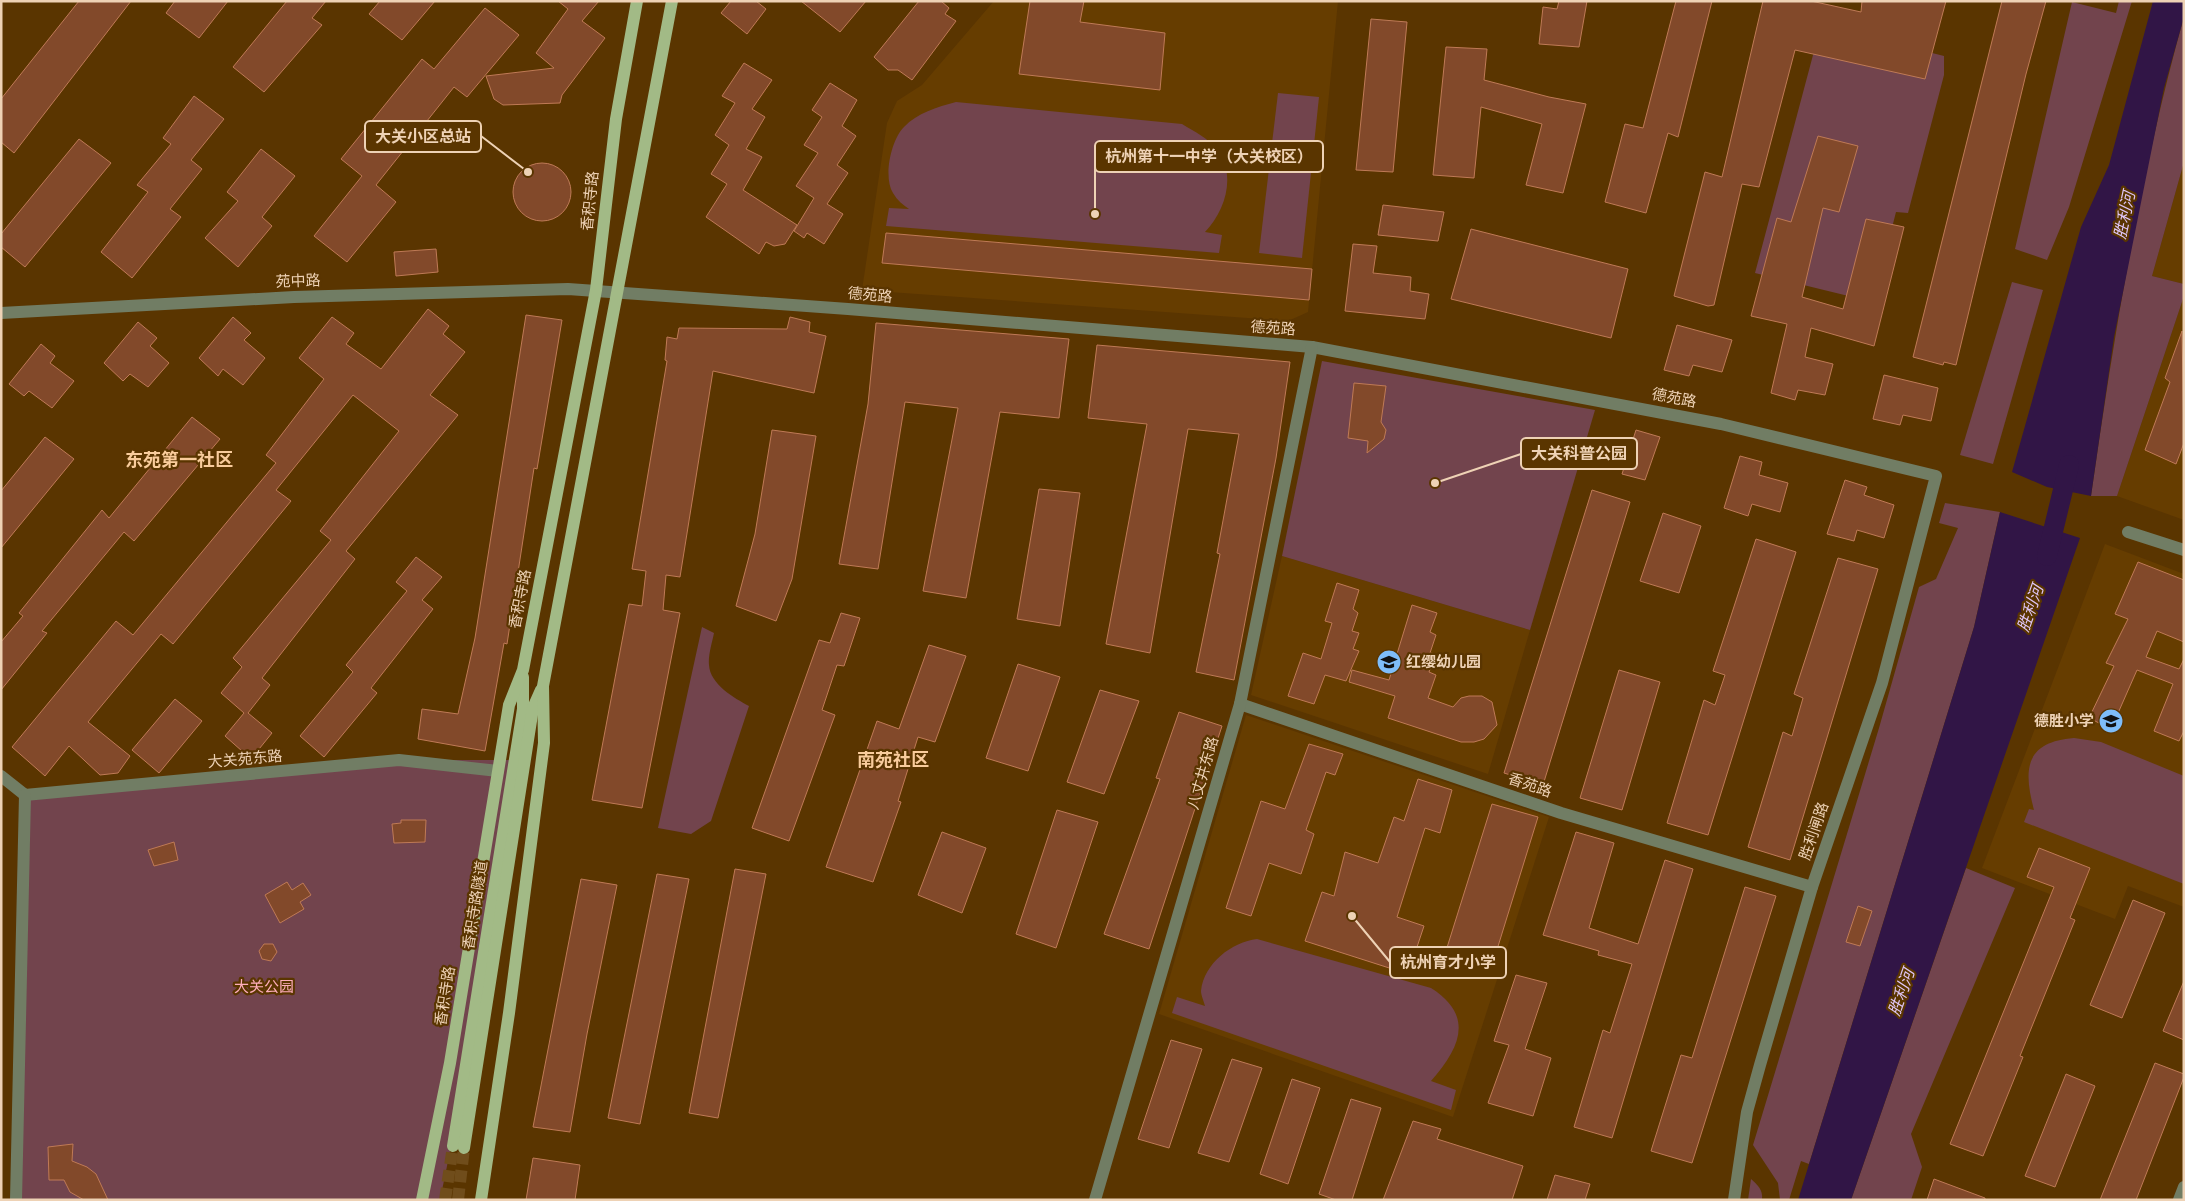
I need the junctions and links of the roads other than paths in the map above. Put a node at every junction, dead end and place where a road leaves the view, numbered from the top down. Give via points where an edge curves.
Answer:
1 (637, 1) edge
2 (672, 1) edge
3 (596, 290) junction
4 (616, 292) junction
5 (1, 313) edge
6 (1312, 347) junction
7 (1936, 476) joint
8 (2128, 532) dead end
9 (2184, 550) edge
10 (524, 670) junction
11 (543, 686) junction
12 (1240, 704) junction
13 (498, 771) junction
14 (1, 776) edge
15 (25, 796) junction
16 (1812, 886) junction
17 (2184, 1187) edge
18 (16, 1200) edge
19 (422, 1200) edge
20 (481, 1200) edge
21 (1095, 1200) edge
22 (1734, 1200) edge
23 (2179, 1200) edge

1 - 3 main road, 香积寺路 via 616,119
2 - 4 main road
3 - 4 street, 德苑路
3 - 5 street, 苑中路 via 304,297
3 - 10 main road, 香积寺路
4 - 6 street, 德苑路
4 - 11 main road
6 - 7 street, 德苑路 via 1721,424
6 - 12 street, 八丈井东路
7 - 16 street, 胜利闸路 via 1882,683
8 - 9 street
10 - 11 main road, 香积寺路隧道 via 523,709 458,1147 533,708
10 - 13 main road, 香积寺路 via 509,705
11 - 20 main road via 544,743
12 - 16 street, 香苑路 via 1560,813
12 - 21 street, 八丈井东路
13 - 15 street, 大关苑东路 via 399,760
13 - 19 main road, 香积寺路 via 450,1063
14 - 15 street
15 - 18 street
16 - 22 street, 胜利闸路 via 1748,1112
17 - 23 street

